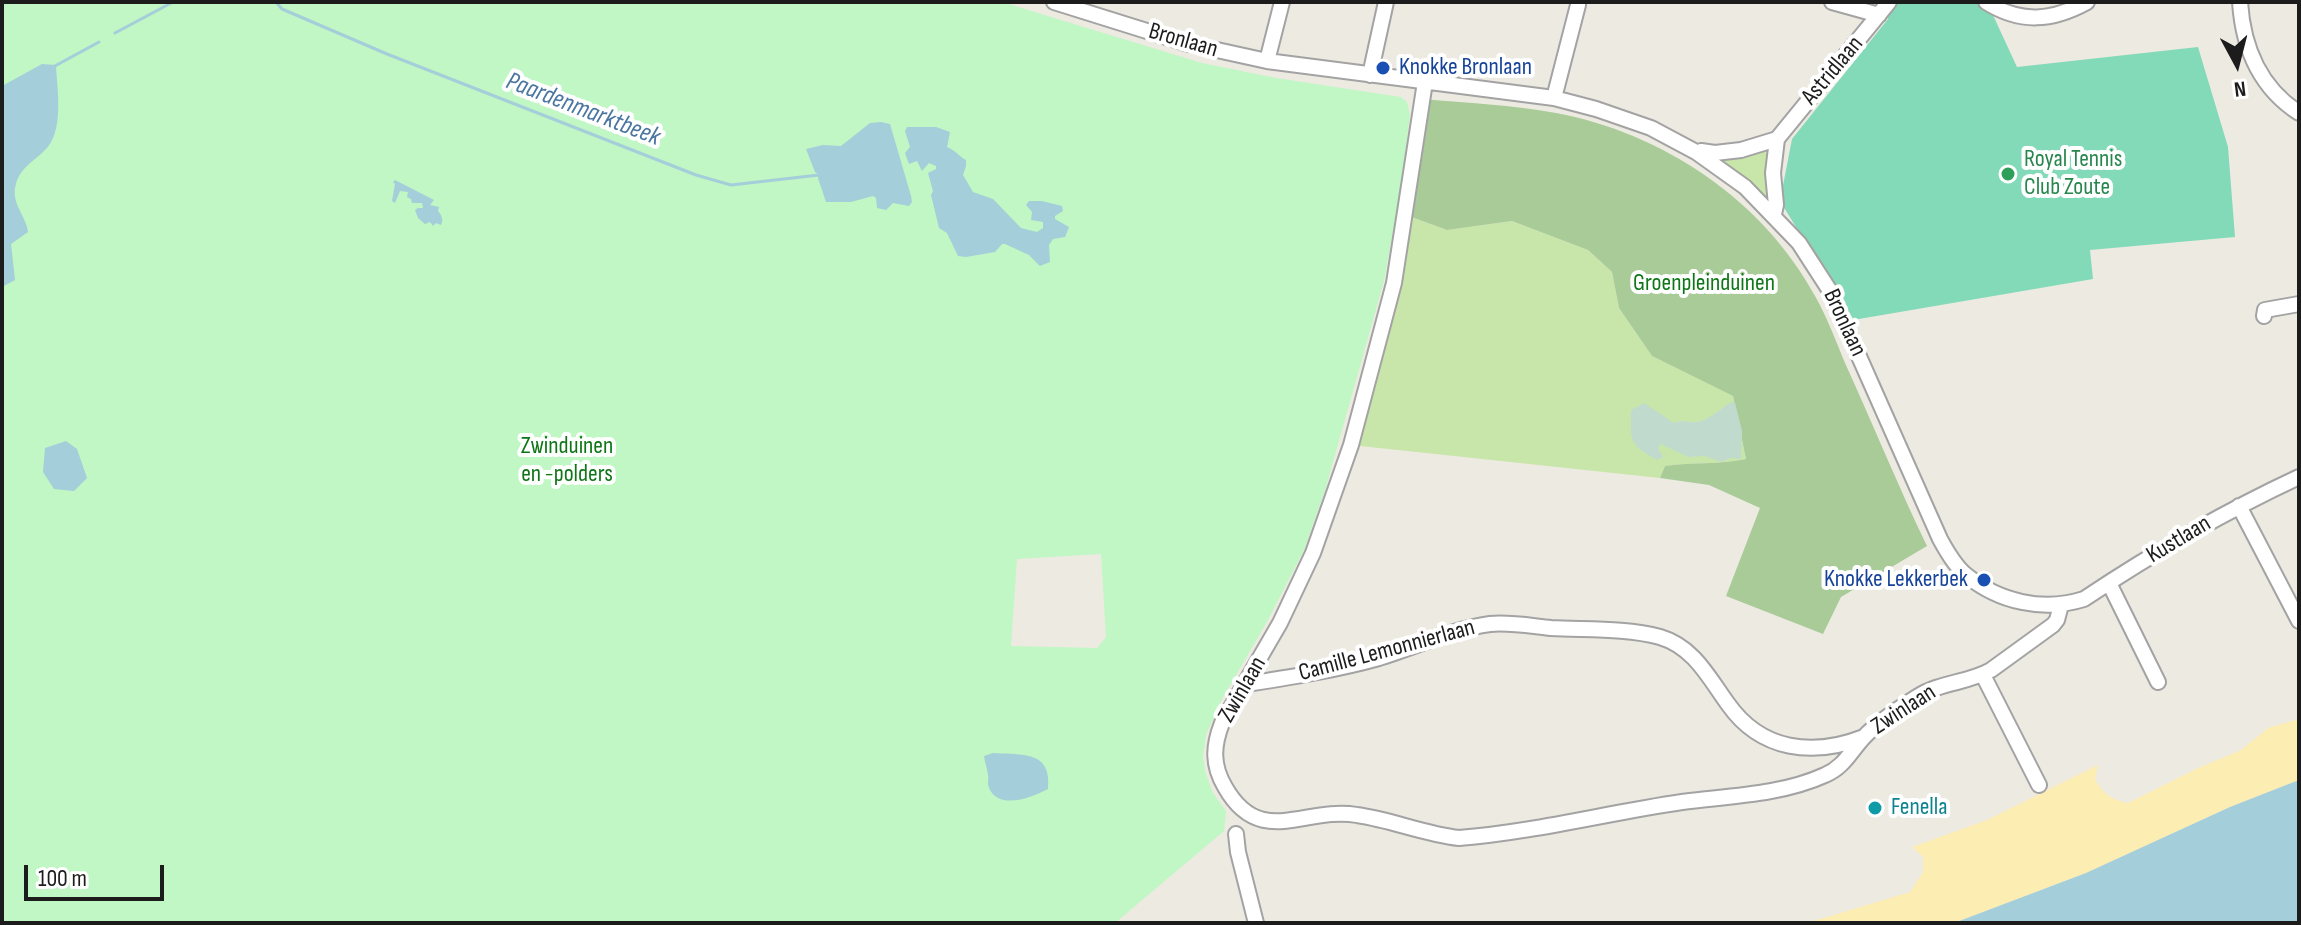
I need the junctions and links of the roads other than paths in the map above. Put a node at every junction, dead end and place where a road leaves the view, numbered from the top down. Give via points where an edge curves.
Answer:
1 (1054, 2) edge
2 (1282, 2) edge
3 (1386, 2) edge
4 (1832, 2) edge
5 (1889, 2) edge
6 (1986, 2) edge
7 (2087, 2) edge
8 (2240, 2) edge
9 (1071, 5) edge
10 (1578, 5) dead end
11 (1879, 15) junction
12 (1267, 61) junction
13 (1370, 75) junction
14 (1425, 82) junction
15 (1554, 98) junction
16 (2299, 113) edge
17 (1777, 139) junction
18 (1696, 152) junction
19 (1774, 214) junction
20 (2299, 304) edge
21 (2264, 316) dead end
22 (2299, 477) edge
23 (2239, 506) junction
24 (2109, 583) junction
25 (2061, 605) junction
26 (2299, 621) edge
27 (1983, 675) junction
28 (2158, 682) dead end
29 (1247, 684) junction
30 (1864, 737) junction
31 (1822, 748) junction
32 (1829, 774) junction
33 (2039, 785) dead end
34 (1236, 834) dead end
35 (1256, 923) edge

1 - 9 street, Bronlaan
2 - 12 street
3 - 13 street
4 - 11 street
5 - 11 street, Astridlaan
6 - 7 street via 2037,18 2055,17
8 - 16 street via 2253,62 2276,95
9 - 12 street, Bronlaan via 1185,43
10 - 15 street
11 - 17 street, Astridlaan
12 - 13 street, Bronlaan
13 - 14 street, Bronlaan
14 - 15 street, Bronlaan
14 - 29 street, Zwinlaan via 1394,283 1351,445 1313,553
15 - 18 street, Bronlaan via 1651,128
17 - 18 street via 1741,150
17 - 19 street
18 - 19 street, Bronlaan
19 - 25 street, Bronlaan via 1830,291 1950,556 1995,594 2030,604
20 - 21 street via 2265,310
22 - 23 street, Kustlaan
23 - 24 street, Kustlaan
23 - 26 street
24 - 25 street, Kustlaan via 2084,599
24 - 28 street
25 - 27 street, Zwinlaan via 2053,625
27 - 30 street, Zwinlaan via 1930,689
27 - 33 street
29 - 31 street, Camille Lemonnierlaan via 1363,662 1491,624 1626,632 1662,637 1688,652 1744,724 1761,735 1779,744
29 - 32 street, Zwinlaan via 1222,723 1214,761 1224,786 1245,813 1269,821 1355,814 1425,833 1475,837 1759,793
30 - 31 street, Camille Lemonnierlaan
30 - 32 street, Zwinlaan
31 - 32 street
34 - 35 street

